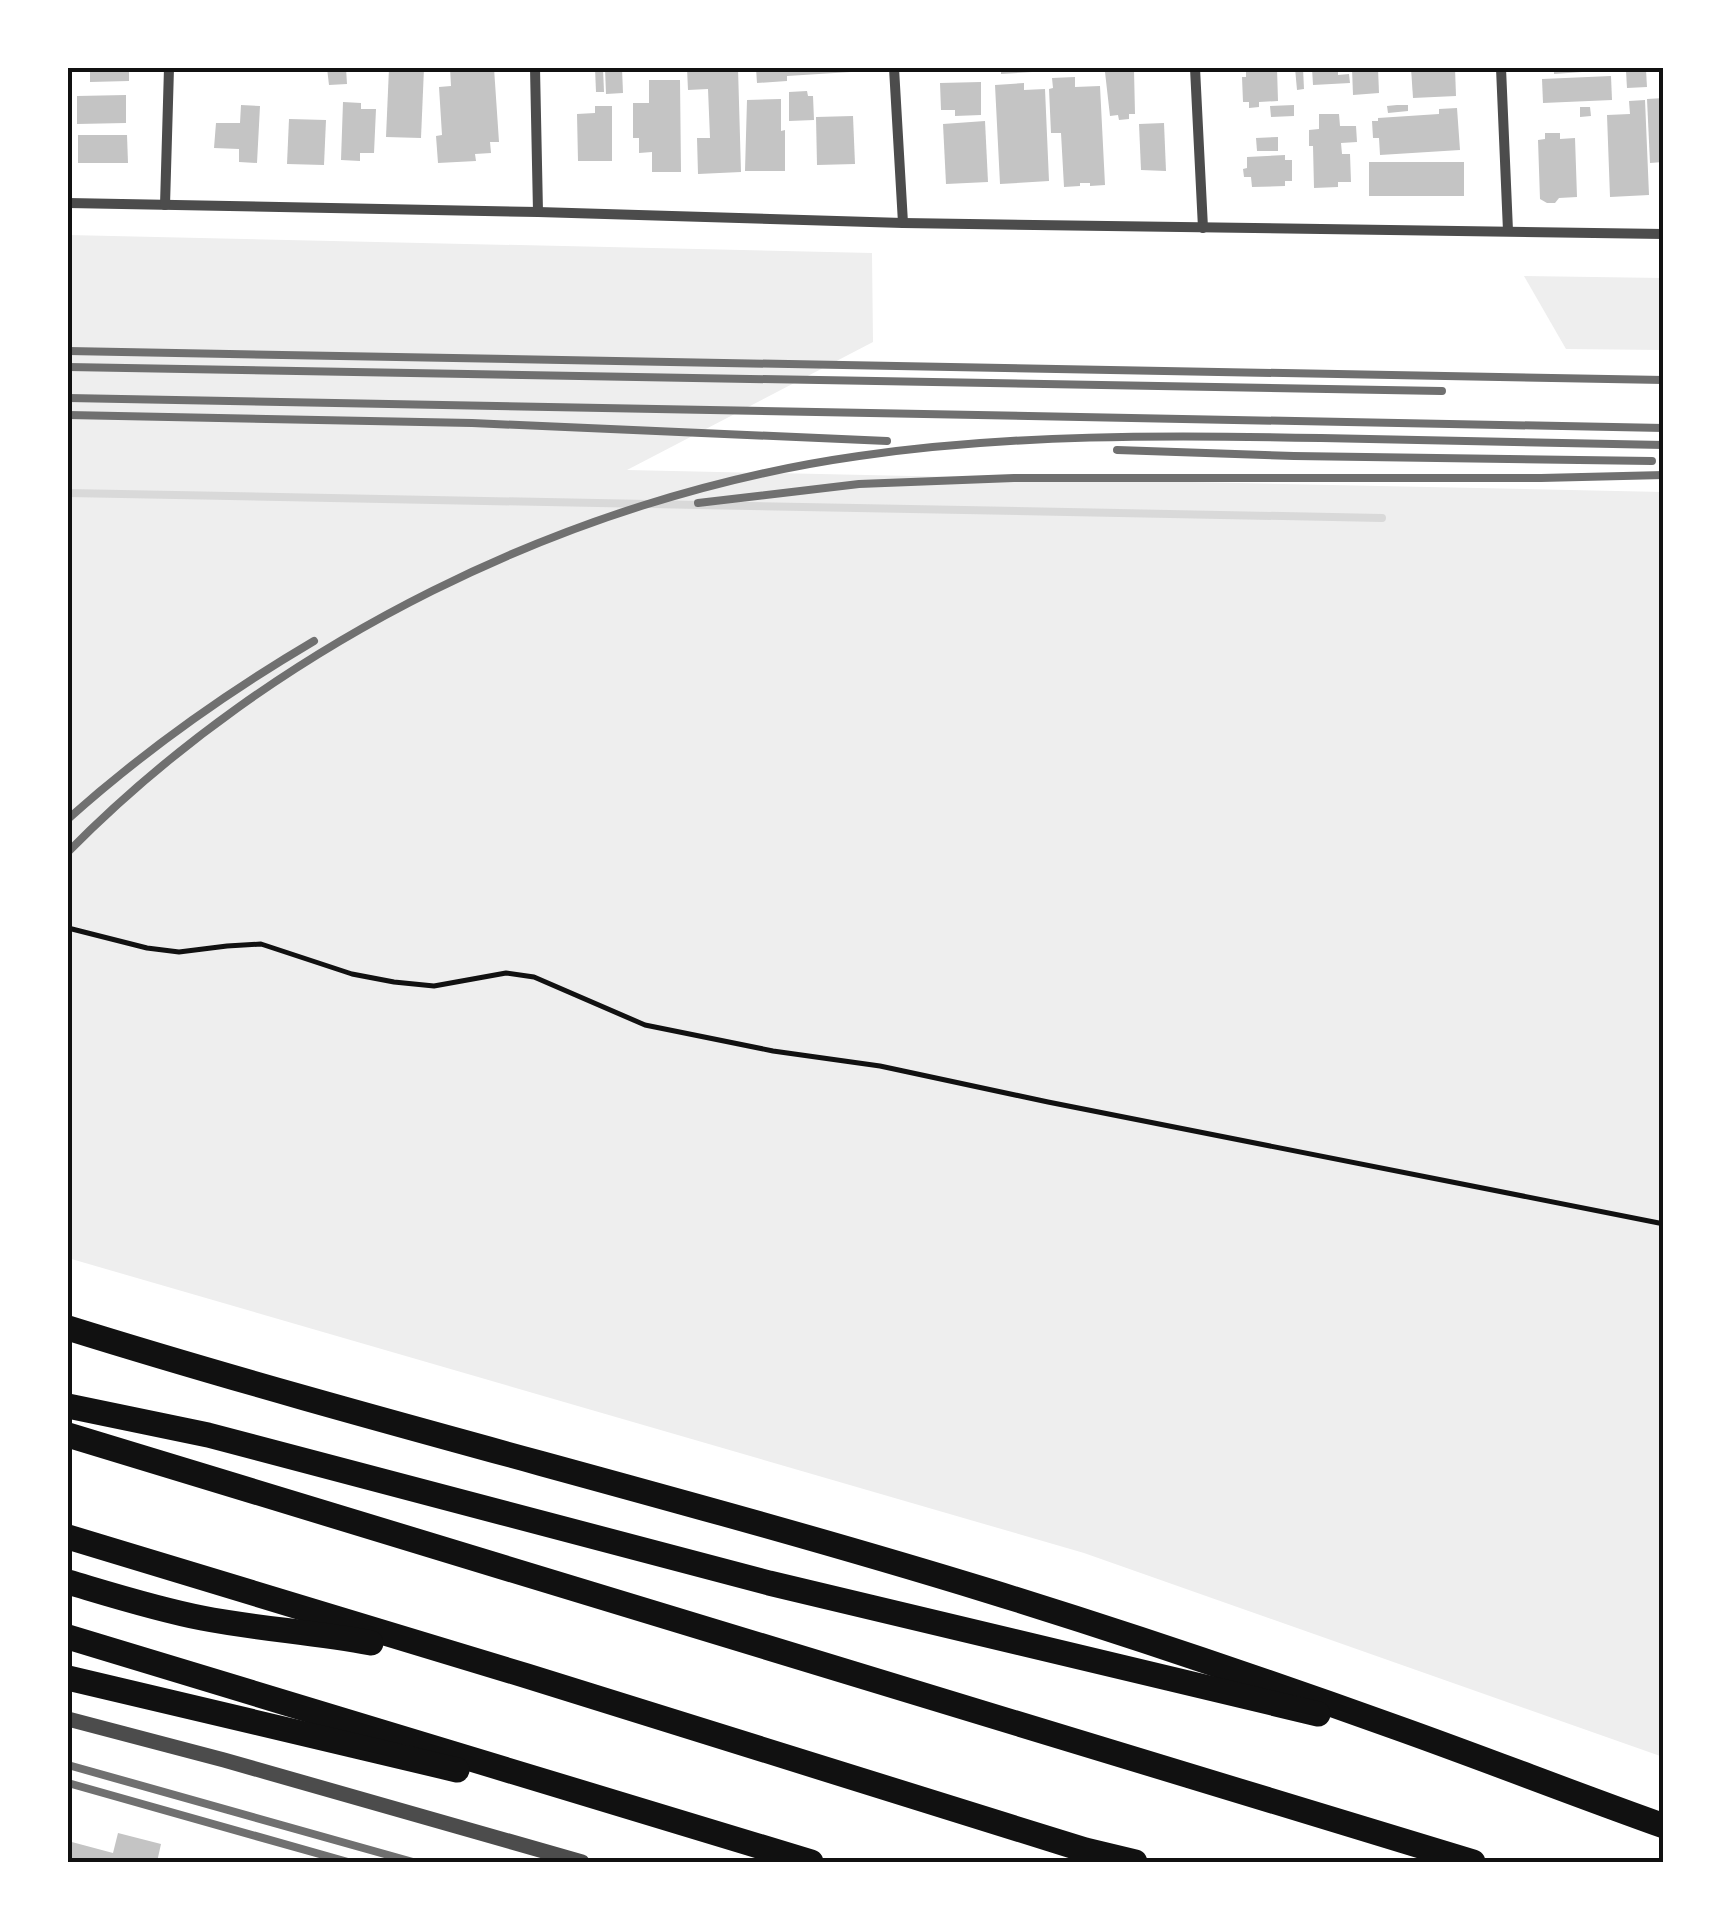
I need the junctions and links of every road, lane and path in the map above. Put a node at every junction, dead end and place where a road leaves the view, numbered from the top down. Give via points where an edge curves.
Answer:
1 (169, 68) edge
2 (535, 68) edge
3 (894, 68) edge
4 (1195, 68) edge
5 (1501, 68) edge
6 (68, 204) edge
7 (165, 205) junction
8 (538, 212) junction
9 (903, 223) junction
10 (1203, 228) junction
11 (1508, 231) junction
12 (1664, 234) edge
13 (68, 928) edge
14 (1664, 1224) edge
15 (68, 1328) edge
16 (68, 1341) edge
17 (220, 1376) junction
18 (68, 1406) edge
19 (68, 1434) edge
20 (68, 1537) edge
21 (68, 1582) edge
22 (68, 1637) edge
23 (527, 1676) junction
24 (68, 1678) edge
25 (68, 1719) edge
26 (1396, 1728) junction
27 (663, 1817) junction
28 (1664, 1826) edge
29 (582, 1862) edge
30 (812, 1862) edge
31 (1135, 1862) edge
32 (1473, 1862) edge

1 - 7 street
2 - 8 street
3 - 9 street
4 - 10 street
5 - 11 street
6 - 7 street
7 - 8 street
8 - 9 street
9 - 10 street
10 - 11 street
11 - 12 street
13 - 14 path via 179,952 261,944 394,982 434,986 506,973 534,977 646,1025
15 - 17 highway
16 - 17 highway
17 - 26 highway via 888,1560
18 - 26 highway via 1208,1690
19 - 32 highway
20 - 23 highway
21 - 23 highway via 204,1618 328,1634
22 - 27 highway
23 - 31 highway
24 - 27 highway
25 - 29 street
26 - 28 highway
27 - 30 highway

